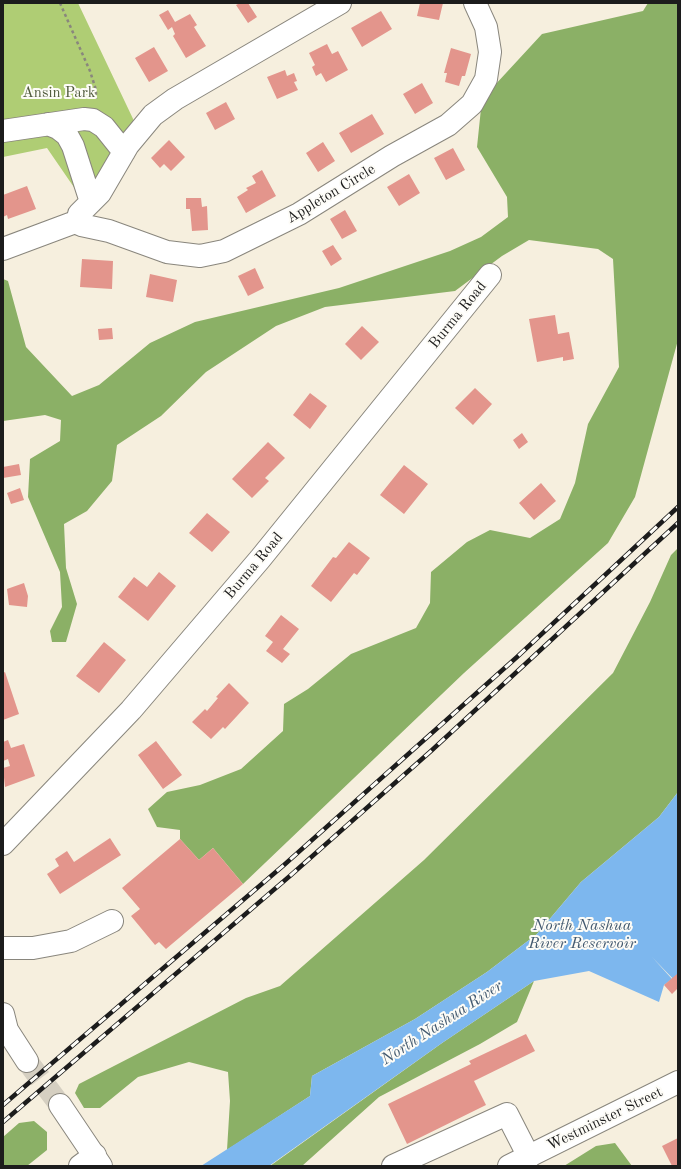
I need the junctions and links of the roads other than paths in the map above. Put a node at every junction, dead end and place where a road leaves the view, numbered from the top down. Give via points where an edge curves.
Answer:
1 (340, 3) edge
2 (475, 3) edge
3 (48, 124) junction
4 (3, 131) edge
5 (124, 152) junction
6 (91, 202) junction
7 (78, 221) junction
8 (3, 249) edge
9 (490, 275) dead end
10 (3, 844) edge
11 (112, 920) dead end
12 (3, 948) edge
13 (3, 1014) edge
14 (3, 1017) edge
15 (27, 1061) tunnel mouth
16 (678, 1082) edge
17 (60, 1105) tunnel mouth
18 (529, 1157) junction
19 (92, 1162) edge
20 (393, 1166) edge
21 (509, 1166) edge

1 - 5 main road via 160,109 146,122
2 - 7 main road, Appleton Circle via 486,27 490,56 486,79 472,104 448,125 392,156 299,214 224,251 200,256 167,252 109,231 81,225
3 - 4 main road
3 - 5 main road via 93,120 104,127
3 - 6 main road via 67,135
5 - 6 main road
6 - 7 main road via 79,214
7 - 8 main road
9 - 10 main road, Burma Road via 260,559 131,710
11 - 12 main road via 71,941 32,948
13 - 14 main road
14 - 15 main road via 12,1039
16 - 18 main road, Westminster Street
17 - 19 main road
18 - 20 main road via 507,1114
18 - 21 main road, Westminster Street

